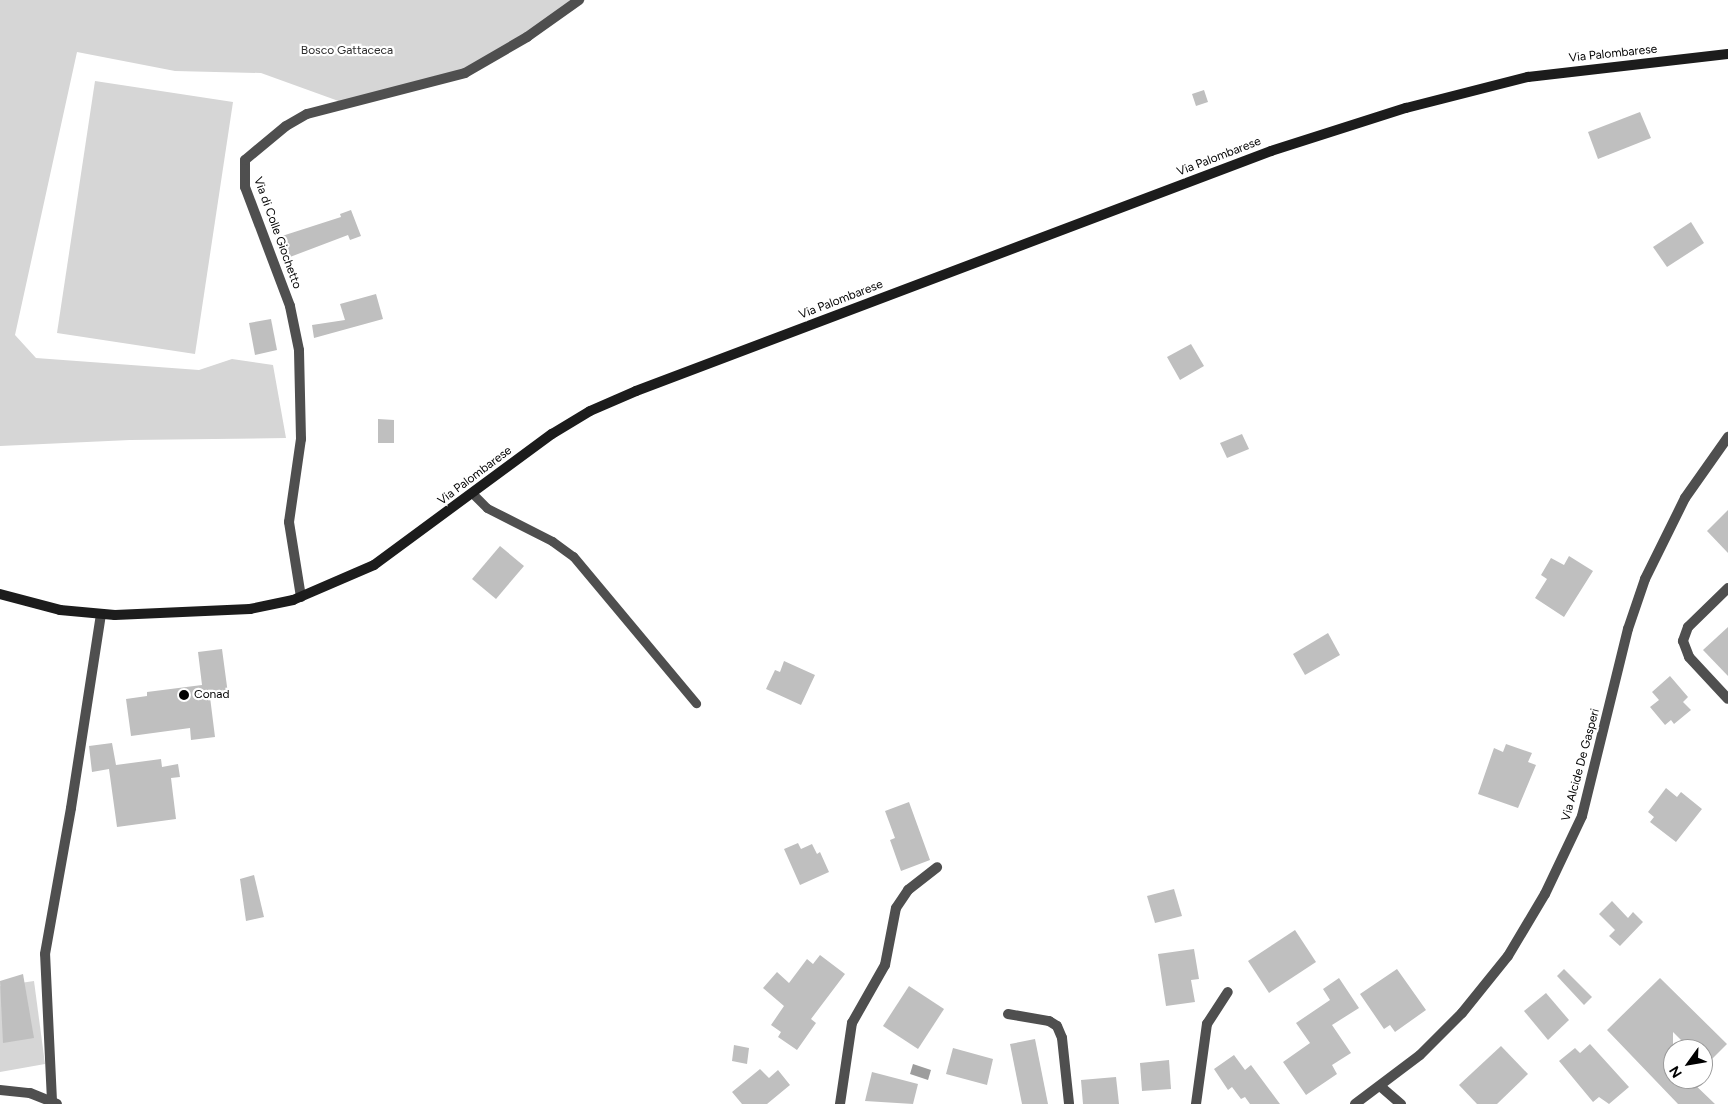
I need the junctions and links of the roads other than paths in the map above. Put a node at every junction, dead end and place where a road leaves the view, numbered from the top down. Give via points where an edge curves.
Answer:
1 (579, 0) edge
2 (1728, 54) edge
3 (1728, 437) edge
4 (472, 493) junction
5 (1728, 588) edge
6 (0, 594) edge
7 (301, 598) junction
8 (101, 614) junction
9 (1728, 699) edge
10 (696, 703) dead end
11 (937, 867) dead end
12 (1228, 992) dead end
13 (1008, 1014) dead end
14 (1380, 1086) junction
15 (0, 1090) edge
16 (55, 1102) edge
17 (840, 1104) edge
18 (1069, 1104) edge
19 (1196, 1104) edge
20 (1356, 1104) edge
21 (1389, 1104) edge
22 (1401, 1104) edge

1 - 7 street, Via di Colle Giochetto via 539,29 465,73 307,114 286,126 245,160 244,184 290,306 298,344 301,439 289,522
2 - 4 main road, Via Palombarese via 1594,68 1496,83 1271,151 604,404 552,434
3 - 14 street, Via Alcide De Gasperi via 1685,498 1645,579 1628,629 1582,816 1545,894 1508,956 1471,1003 1427,1049
4 - 7 main road, Via Palombarese via 413,540 374,565
4 - 10 lane via 487,508 552,541 574,556
5 - 9 street via 1691,624 1683,641 1688,657
6 - 8 main road, Via Palombarese via 43,606
7 - 8 main road, Via Palombarese via 244,609
8 - 16 street via 45,954
11 - 17 street via 908,890 896,908 885,966 852,1023
12 - 19 street via 1206,1024
13 - 18 street via 1049,1021 1057,1026 1062,1038
14 - 20 street, Via Alcide De Gasperi
14 - 21 street
14 - 22 street
15 - 16 street via 30,1093

